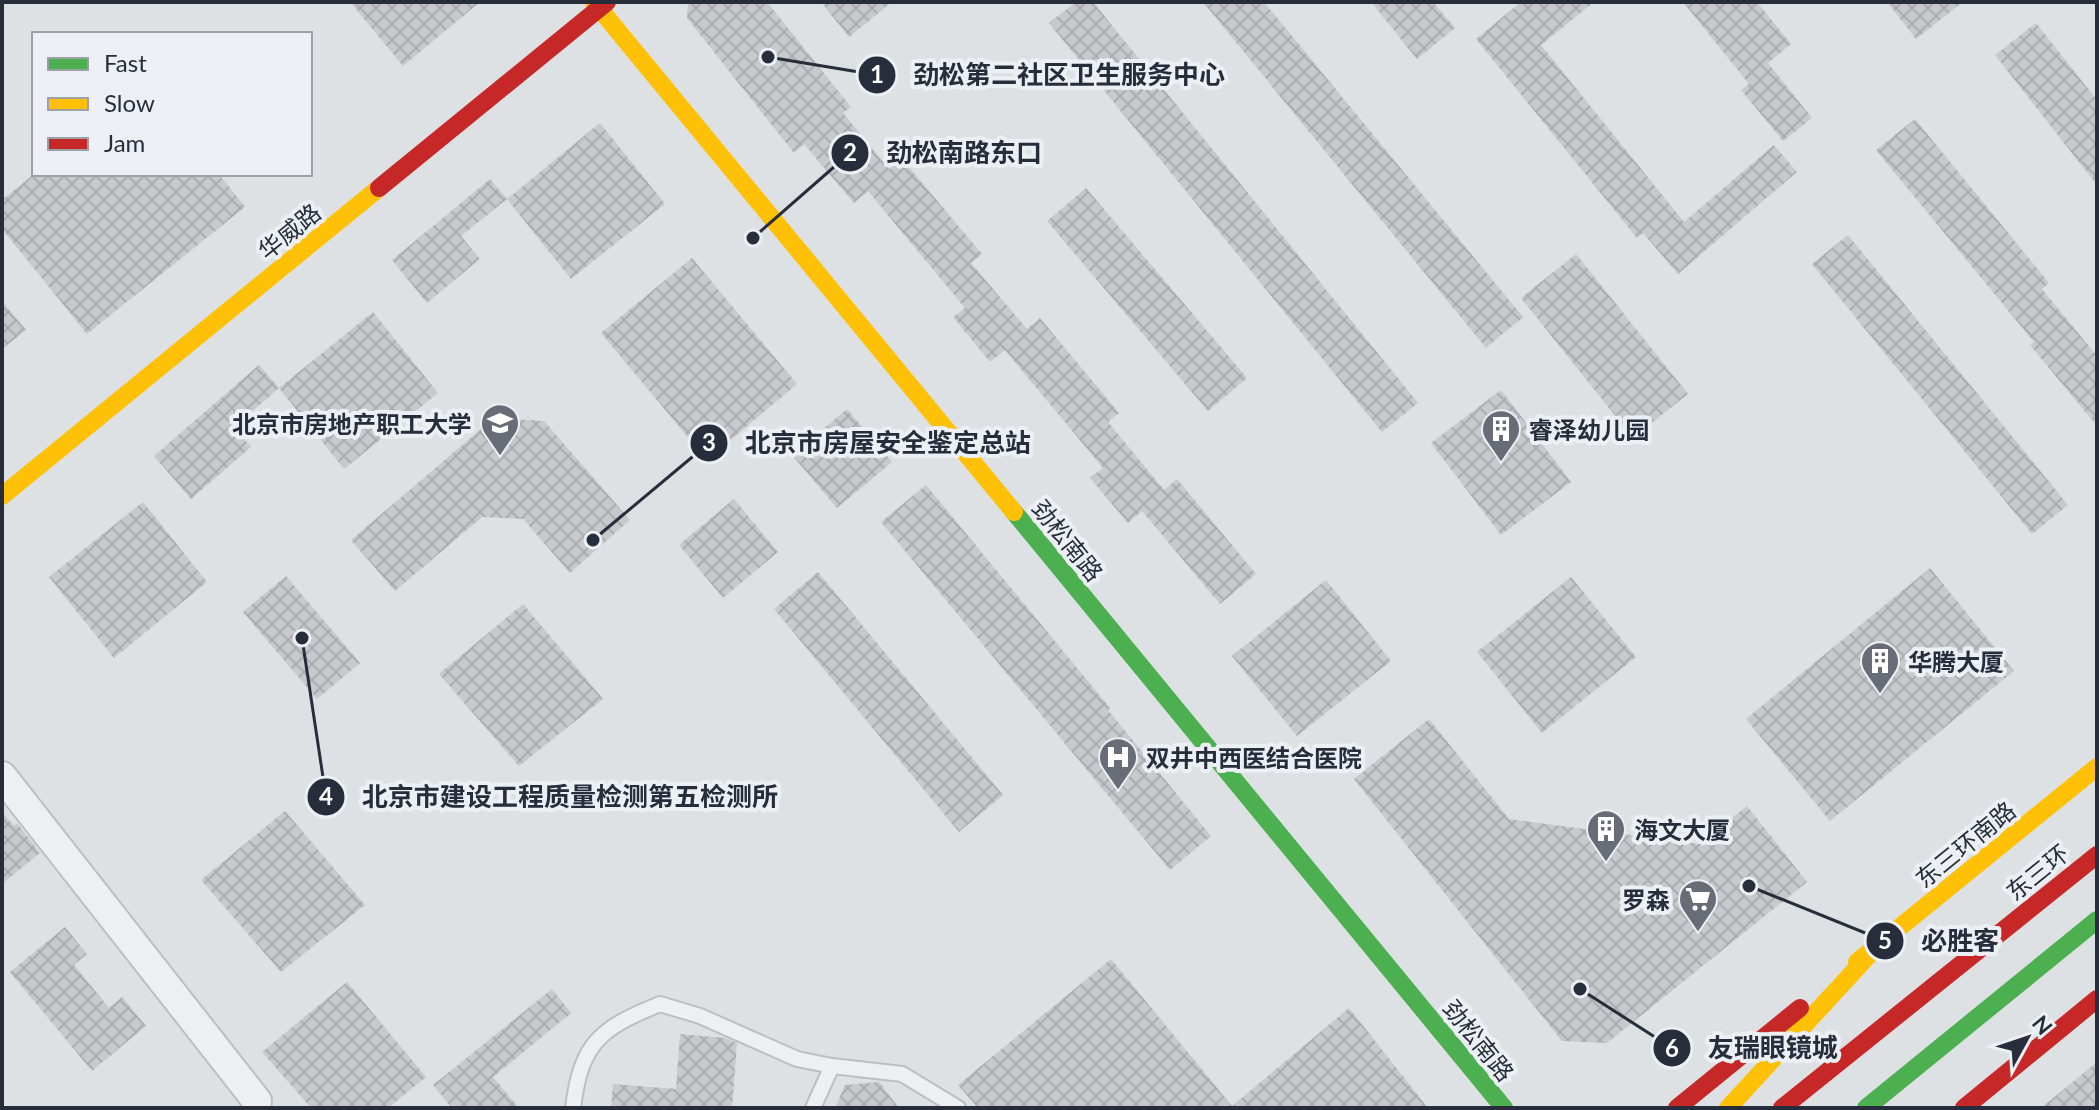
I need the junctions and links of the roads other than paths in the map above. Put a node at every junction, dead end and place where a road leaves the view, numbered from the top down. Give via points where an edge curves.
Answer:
1 (600, 4) edge
2 (2, 496) edge
3 (2097, 767) edge
4 (2, 776) edge
5 (2097, 855) edge
6 (2097, 920) edge
7 (1879, 944) junction
8 (2097, 999) edge
9 (832, 1066) junction
10 (256, 1108) edge
11 (573, 1108) edge
12 (813, 1108) edge
13 (958, 1108) edge
14 (1504, 1108) edge
15 (1677, 1108) edge
16 (1728, 1108) edge
17 (1782, 1108) edge
18 (1866, 1108) edge
19 (1964, 1108) edge

1 - 2 main road, 华威路
1 - 14 main road, 劲松南路
3 - 7 main road, 东三环南路
4 - 10 street via 257,1101
5 - 17 main road, 东三环
6 - 18 main road
7 - 15 main road, 东三环南路
7 - 16 main road
8 - 19 main road
9 - 11 lane via 797,1059 660,1004 625,1018 594,1042 577,1074
9 - 12 lane
9 - 13 lane via 902,1074

